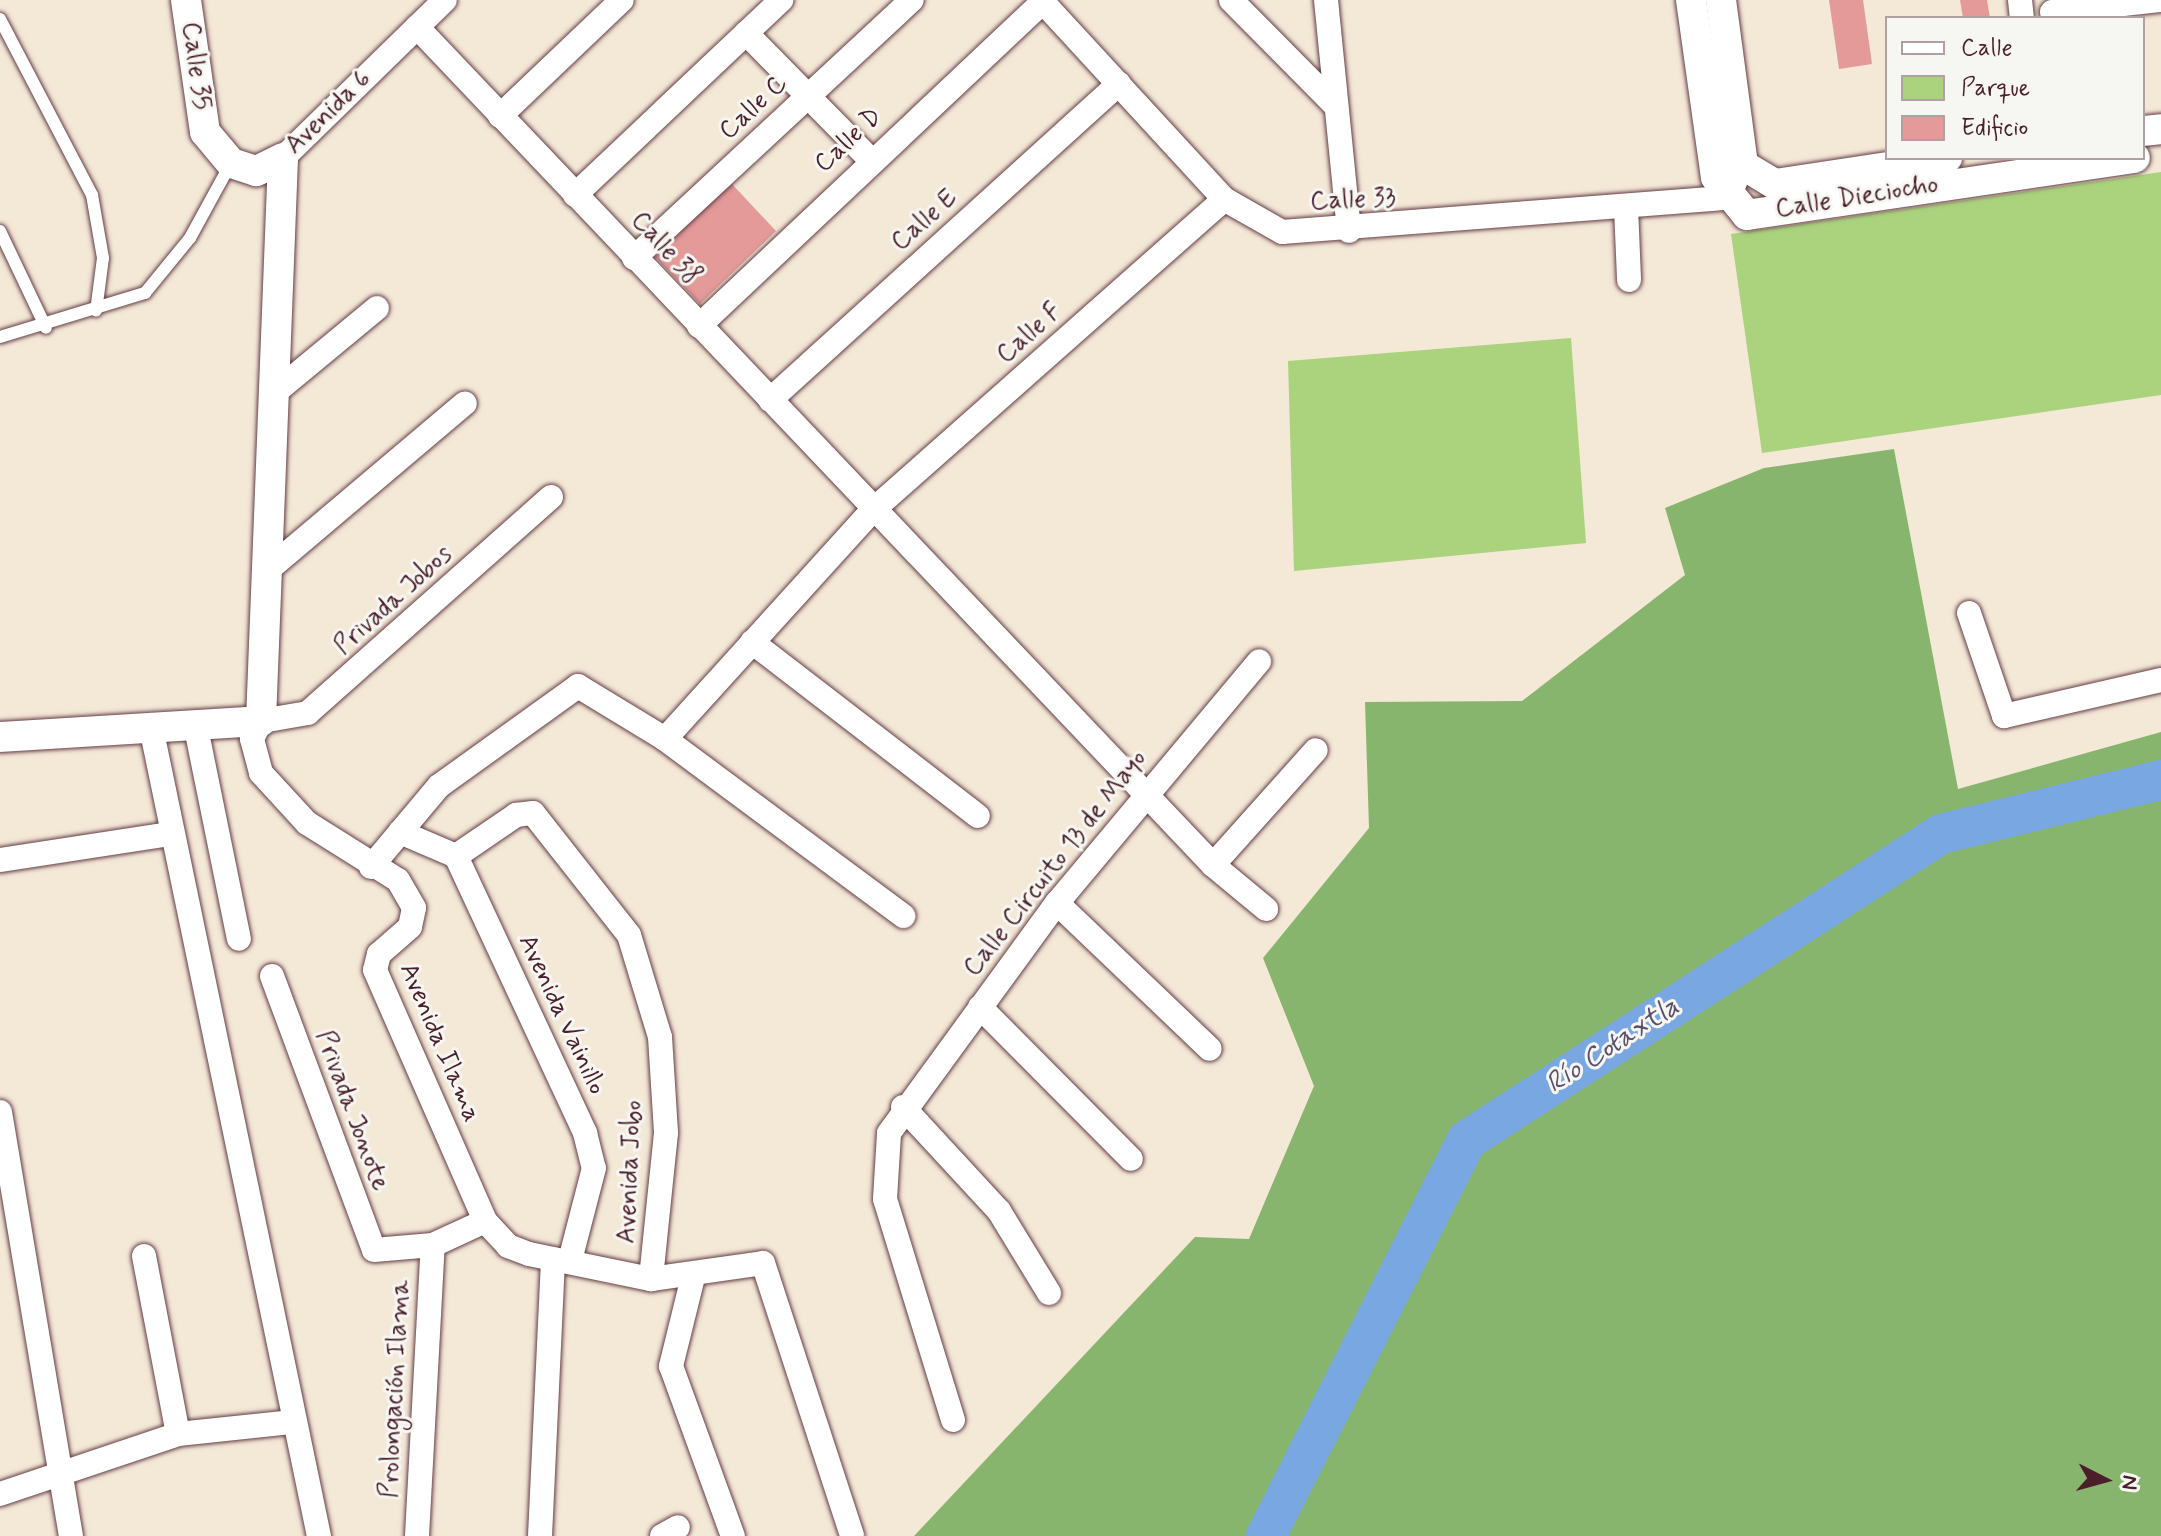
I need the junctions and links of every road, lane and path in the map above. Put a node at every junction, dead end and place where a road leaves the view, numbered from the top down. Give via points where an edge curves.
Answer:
1 (186, 0) edge
2 (445, 0) edge
3 (622, 0) edge
4 (781, 0) edge
5 (912, 0) edge
6 (1231, 0) edge
7 (1326, 0) edge
8 (1691, 0) edge
9 (1721, 0) edge
10 (2161, 0) edge
11 (1042, 1) edge
12 (2052, 12) dead end
13 (0, 19) edge
14 (417, 27) junction
15 (746, 33) junction
16 (1119, 84) junction
17 (808, 96) junction
18 (1334, 104) junction
19 (500, 116) junction
20 (283, 158) junction
21 (870, 159) junction
22 (1934, 160) edge
23 (2103, 160) edge
24 (231, 163) junction
25 (2039, 164) edge
26 (1743, 165) junction
27 (575, 195) junction
28 (1727, 198) junction
29 (1224, 199) junction
30 (1626, 207) junction
31 (0, 231) edge
32 (1349, 231) junction
33 (634, 258) junction
34 (1629, 280) dead end
35 (377, 308) dead end
36 (96, 311) junction
37 (699, 326) junction
38 (46, 328) junction
39 (0, 337) edge
40 (279, 389) junction
41 (770, 400) junction
42 (465, 403) dead end
43 (551, 497) dead end
44 (873, 510) junction
45 (270, 568) junction
46 (1969, 613) dead end
47 (752, 642) junction
48 (1259, 661) dead end
49 (2161, 680) edge
50 (261, 721) junction
51 (196, 728) junction
52 (152, 732) junction
53 (0, 737) edge
54 (665, 739) junction
55 (1316, 750) dead end
56 (1144, 793) junction
57 (978, 816) dead end
58 (400, 832) junction
59 (170, 834) junction
60 (456, 856) junction
61 (0, 860) edge
62 (1213, 865) junction
63 (371, 867) junction
64 (1057, 903) junction
65 (1266, 909) dead end
66 (903, 916) dead end
67 (239, 939) dead end
68 (272, 976) dead end
69 (980, 1007) junction
70 (1210, 1049) dead end
71 (903, 1107) junction
72 (0, 1112) edge
73 (1131, 1159) dead end
74 (485, 1221) junction
75 (433, 1245) junction
76 (144, 1256) dead end
77 (562, 1260) junction
78 (693, 1277) junction
79 (651, 1279) junction
80 (1049, 1293) dead end
81 (953, 1420) dead end
82 (293, 1422) junction
83 (178, 1434) junction
84 (60, 1476) junction
85 (0, 1494) edge
86 (71, 1536) edge
87 (319, 1536) edge
88 (417, 1536) edge
89 (540, 1536) edge
90 (733, 1536) edge
91 (852, 1536) edge

1 - 24 street, Calle 35 via 205,132
2 - 14 street, Avenida 6
3 - 19 street
4 - 15 street
5 - 17 street, Calle C
6 - 18 street
7 - 18 street
8 - 28 street via 1716,177
9 - 26 street
10 - 12 street
11 - 16 street, Calle 33
11 - 21 street, Calle D
13 - 36 lane via 92,195 103,258
14 - 19 street, Calle 38
14 - 20 street, Avenida 6
15 - 17 street
15 - 27 street
16 - 29 street, Calle 33
16 - 41 street, Calle E
17 - 21 street
17 - 33 street, Calle C
18 - 32 street
19 - 27 street, Calle 38
20 - 24 street, Avenida 6 via 256,171
20 - 40 street
21 - 37 street, Calle D
22 - 26 street, Calle Dieciocho via 1775,184
23 - 25 street, Calle Dieciocho
24 - 36 lane via 190,238 145,293
25 - 28 street, Calle Dieciocho via 1747,215
26 - 28 street
27 - 33 street, Calle 38
28 - 30 street, Calle 33
29 - 32 street, Calle 33 via 1282,232
29 - 44 street, Calle F
30 - 32 street, Calle 33
30 - 34 street
31 - 38 lane
33 - 37 street, Calle 38
35 - 40 street
36 - 38 lane
37 - 41 street, Calle 38
38 - 39 lane
40 - 45 street
41 - 44 street, Calle 38
42 - 45 street
43 - 50 street, Privada Jobos via 308,713
44 - 47 street, Calle F
44 - 56 street, Calle 38
45 - 50 street
46 - 49 street via 2004,716
47 - 54 street, Calle F
47 - 57 street
48 - 56 street, Calle Circuito 13 de Mayo
50 - 51 street
50 - 63 street, Avenida Ilama via 252,739 261,773 280,798
51 - 52 street
51 - 67 street
52 - 53 street
52 - 59 street
54 - 58 street via 578,686 439,786
54 - 66 street
55 - 62 street
56 - 62 street, Calle 38
56 - 64 street, Calle Circuito 13 de Mayo
58 - 60 street
58 - 63 street
59 - 61 street
59 - 82 street
60 - 77 street, Avenida Vainillo via 585,1133 594,1168
60 - 79 street, Avenida Jobo via 516,815 533,813 629,935 661,1051 666,1133
62 - 65 street, Calle 38
63 - 74 street, Avenida Ilama via 398,880 414,908 410,927 379,954 375,970
64 - 69 street, Calle Circuito 13 de Mayo
64 - 70 street
68 - 75 street, Privada Jonote via 374,1250 389,1253
69 - 71 street, Calle Circuito 13 de Mayo
69 - 73 street
71 - 80 street via 999,1211
71 - 81 street, Calle Circuito 13 de Mayo via 889,1133 885,1199
72 - 84 street
74 - 75 street
74 - 77 street via 508,1246
75 - 88 street, Prolongación Ilama
76 - 83 street
77 - 79 street
77 - 89 street, Avenida Vainillo
78 - 79 street
78 - 90 street via 671,1366
78 - 91 street via 763,1263
82 - 83 street
82 - 87 street
83 - 84 street
84 - 85 street
84 - 86 street

